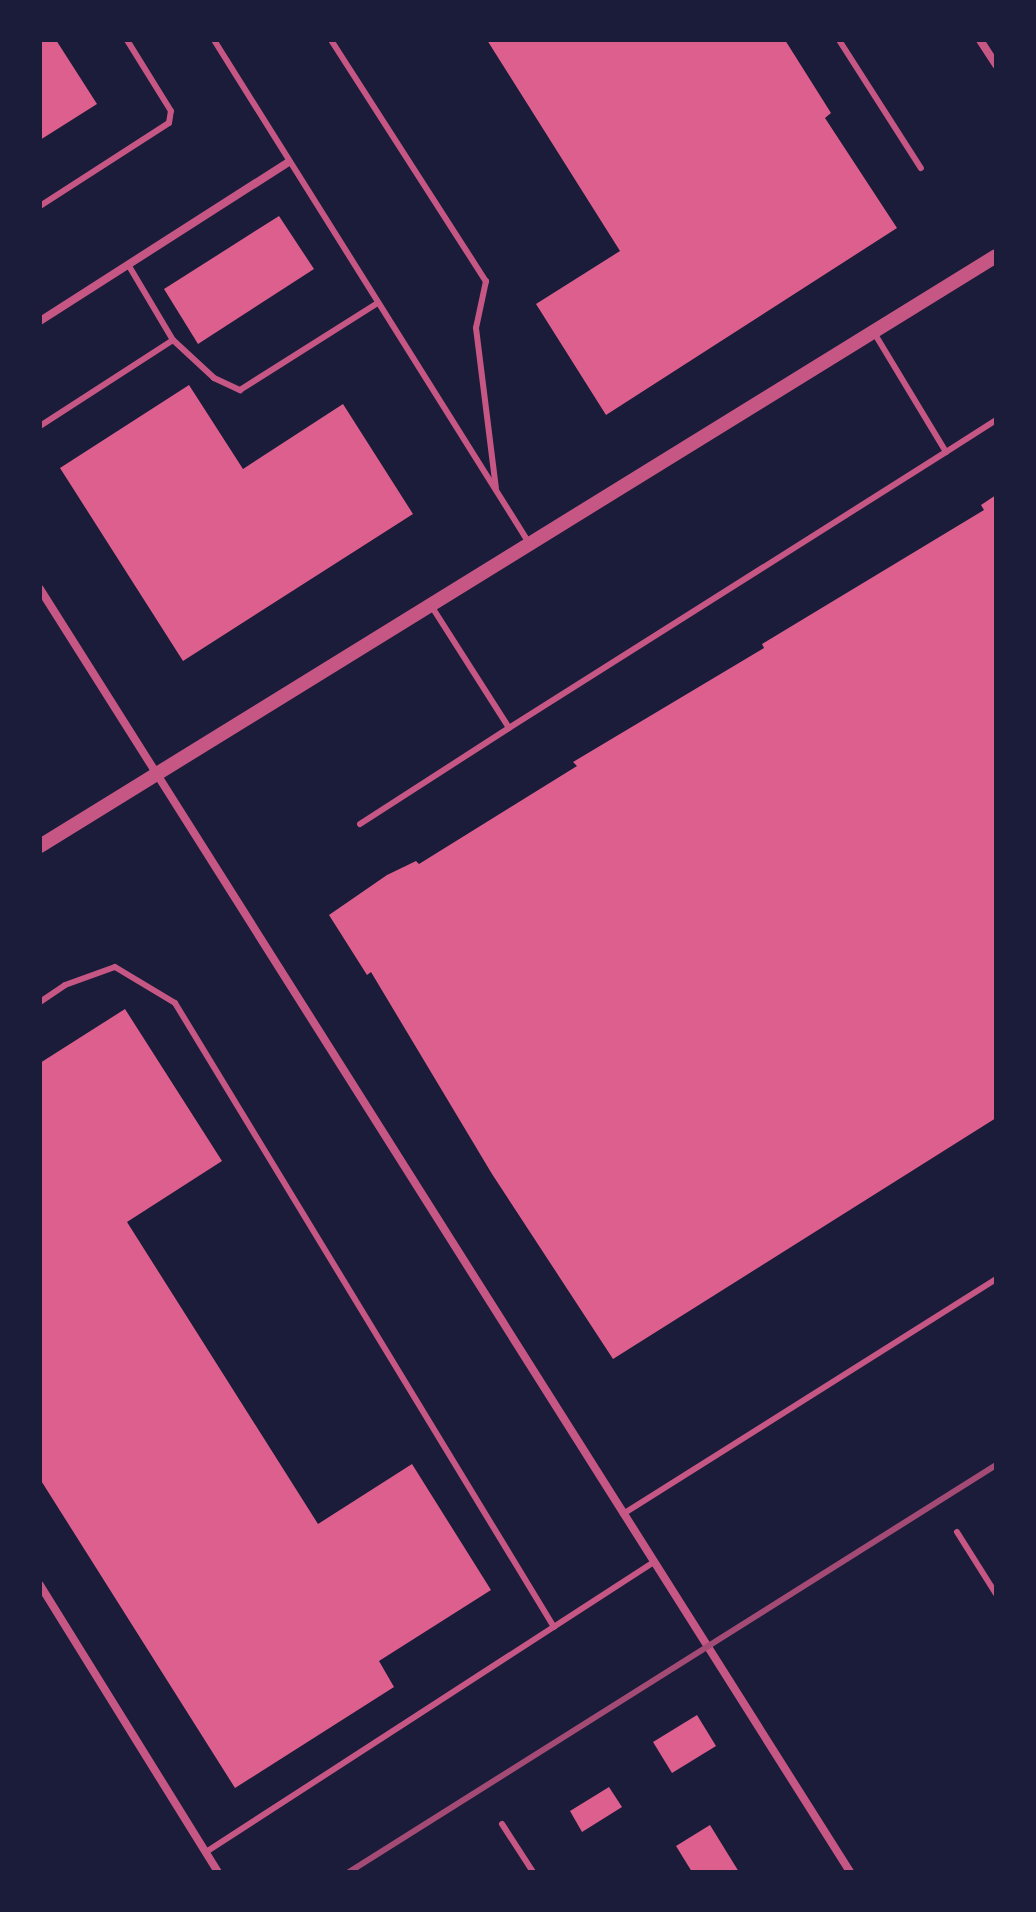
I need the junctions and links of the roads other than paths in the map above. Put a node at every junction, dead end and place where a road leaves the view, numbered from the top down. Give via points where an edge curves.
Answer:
1 (127, 40) edge
2 (214, 40) edge
3 (331, 40) edge
4 (839, 40) edge
5 (980, 40) edge
6 (996, 65) edge
7 (289, 162) junction
8 (921, 168) dead end
9 (40, 206) edge
10 (996, 256) edge
11 (129, 266) junction
12 (376, 304) junction
13 (40, 321) edge
14 (873, 331) junction
15 (173, 340) junction
16 (996, 420) edge
17 (40, 426) edge
18 (946, 452) junction
19 (497, 493) junction
20 (529, 543) junction
21 (40, 589) edge
22 (430, 605) junction
23 (509, 728) junction
24 (157, 773) junction
25 (360, 824) dead end
26 (40, 846) edge
27 (40, 1002) edge
28 (996, 1279) edge
29 (623, 1514) junction
30 (957, 1532) dead end
31 (654, 1562) junction
32 (40, 1585) edge
33 (996, 1594) edge
34 (554, 1627) junction
35 (502, 1824) dead end
36 (206, 1852) junction
37 (218, 1872) edge
38 (533, 1872) edge
39 (850, 1872) edge

1 - 9 lane via 171,111 169,123
2 - 7 lane
3 - 19 lane via 486,281 476,328
4 - 8 lane
5 - 6 street
7 - 11 street
7 - 12 lane
10 - 14 street
11 - 13 street
11 - 15 lane
12 - 15 lane via 240,390 214,378
12 - 19 lane
14 - 18 lane
14 - 20 street
15 - 17 lane
16 - 18 lane
18 - 23 lane
19 - 20 lane
20 - 22 street
21 - 24 street
22 - 23 lane
22 - 24 street
23 - 25 lane
24 - 26 street
24 - 29 street
27 - 34 lane via 65,985 115,967 175,1003
28 - 29 lane
29 - 31 street
30 - 33 lane
31 - 34 lane
31 - 39 street
32 - 36 street
34 - 36 lane
35 - 38 lane
36 - 37 street

